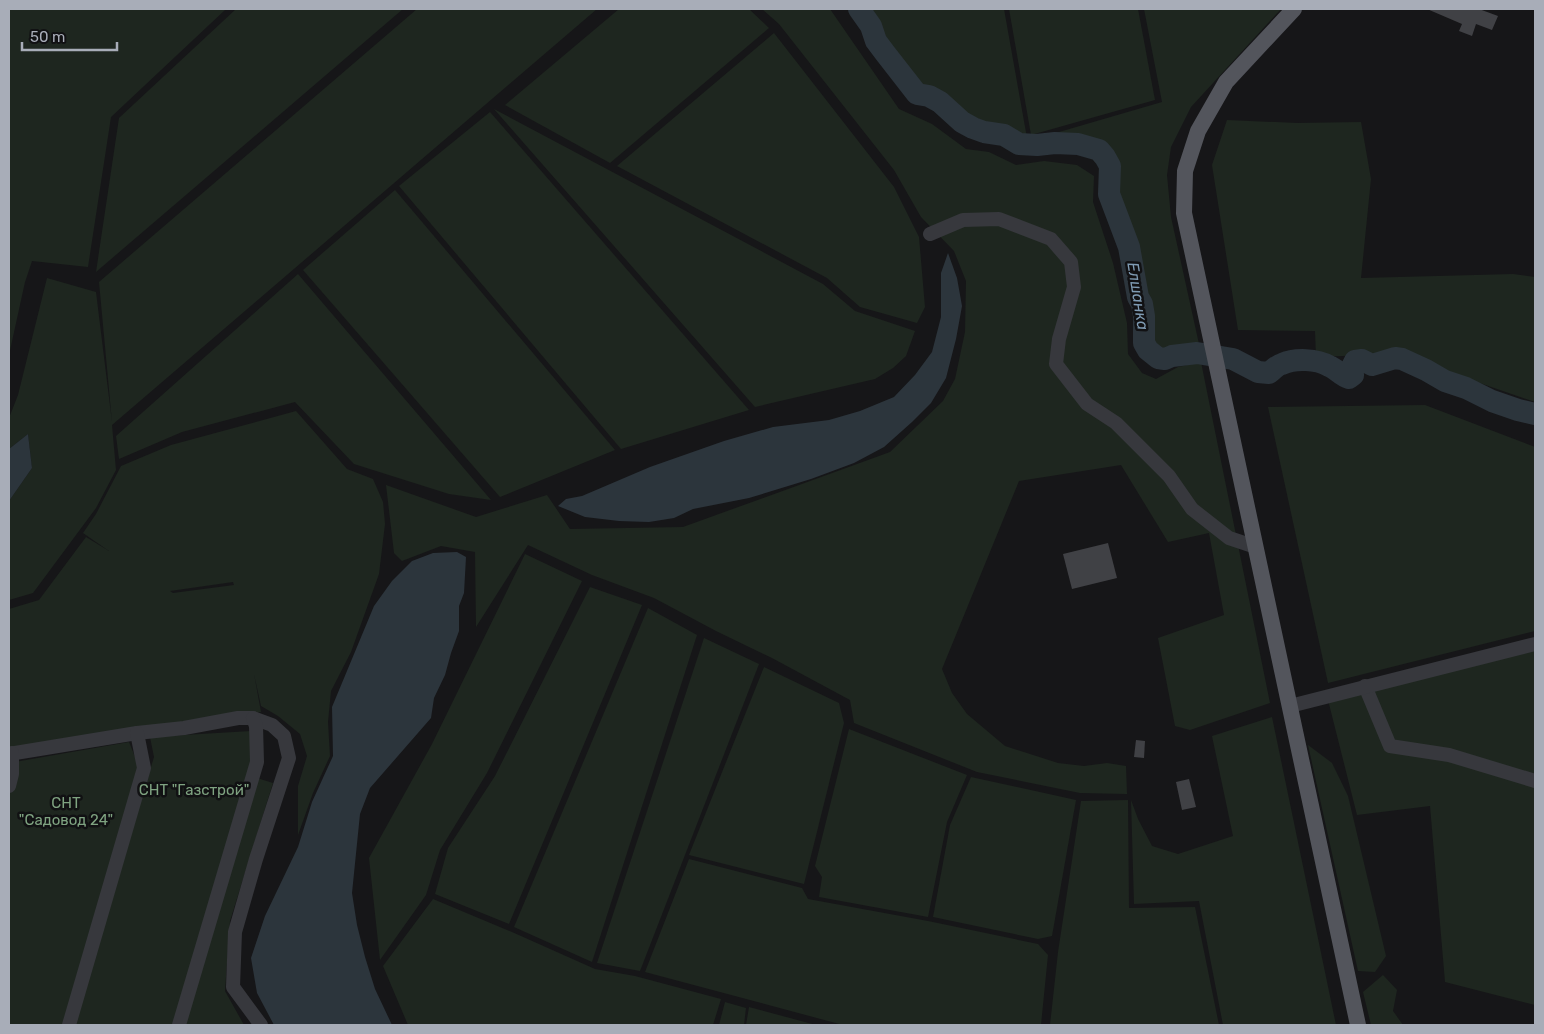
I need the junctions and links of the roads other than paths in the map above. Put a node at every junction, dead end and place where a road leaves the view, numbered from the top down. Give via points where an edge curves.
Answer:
1 (1294, 9) edge
2 (930, 234) dead end
3 (1256, 547) junction
4 (1535, 644) edge
5 (1365, 686) junction
6 (1290, 706) junction
7 (252, 718) junction
8 (137, 733) junction
9 (10, 753) edge
10 (1535, 781) edge
11 (9, 786) edge
12 (68, 1025) edge
13 (179, 1025) edge
14 (262, 1025) edge
15 (1358, 1025) edge

1 - 3 main road via 1226,82 1198,131 1185,171 1184,213
2 - 3 street via 963,220 999,219 1051,239 1071,262 1074,287 1059,338 1056,364 1087,404 1116,423 1169,476 1192,508 1229,538
3 - 6 main road
4 - 5 street
5 - 6 street
5 - 10 street via 1390,746 1449,755
6 - 15 main road
7 - 8 street
7 - 13 street via 256,726 257,762
7 - 14 street via 272,725 284,736 289,758 235,932 233,987
8 - 9 street
8 - 12 street via 144,768
9 - 11 street via 12,774

